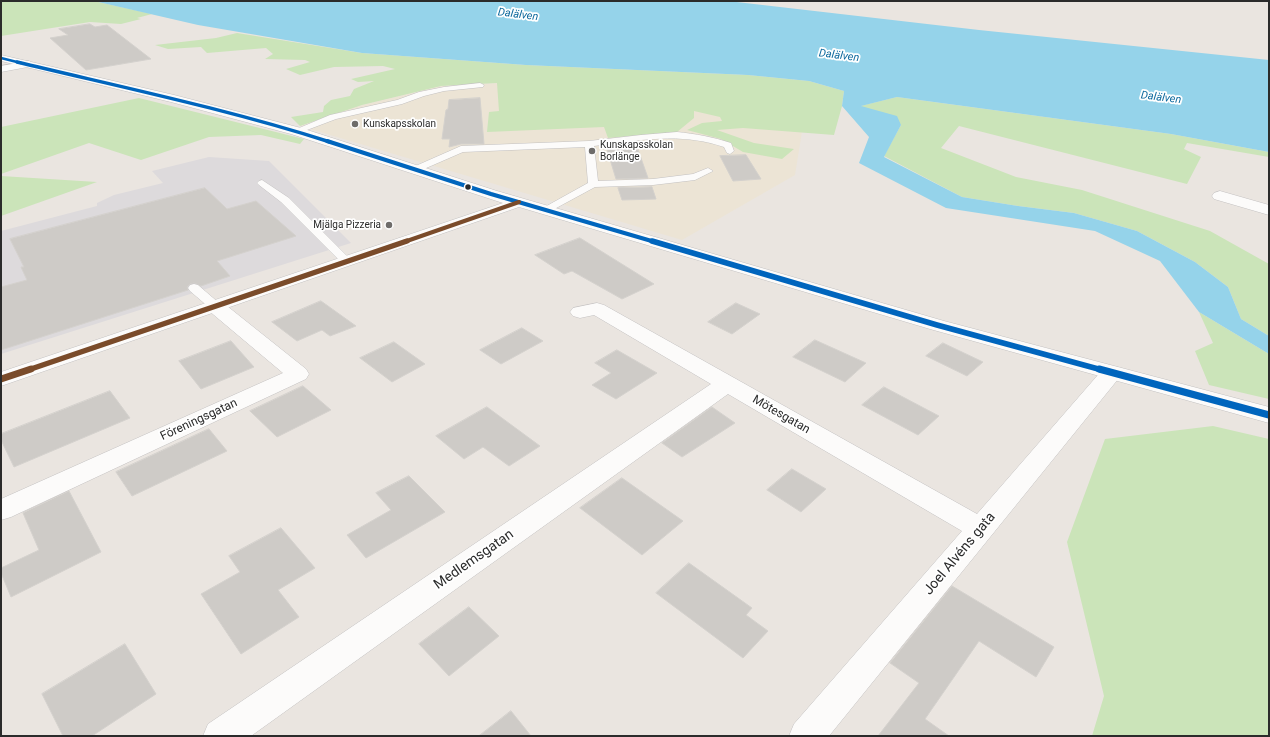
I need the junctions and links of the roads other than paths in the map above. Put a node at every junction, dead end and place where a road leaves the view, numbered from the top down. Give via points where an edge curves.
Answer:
1 (1, 58) edge
2 (29, 64) junction
3 (1, 69) edge
4 (480, 85) dead end
5 (296, 131) junction
6 (589, 144) junction
7 (730, 151) dead end
8 (414, 170) junction
9 (708, 171) dead end
10 (262, 183) dead end
11 (594, 184) junction
12 (1220, 196) dead end
13 (518, 202) junction
14 (547, 210) junction
15 (1269, 210) edge
16 (347, 262) junction
17 (194, 288) dead end
18 (215, 306) junction
19 (580, 312) dead end
20 (1112, 373) junction
21 (1, 380) edge
22 (727, 384) junction
23 (1269, 415) edge
24 (1, 510) edge
25 (981, 529) junction
26 (221, 736) edge
27 (808, 736) edge

1 - 2 street
2 - 3 street
2 - 5 street
4 - 5 lane via 422,94 333,117
5 - 8 street
6 - 7 lane via 678,135 714,139 728,145
6 - 8 lane via 461,149
6 - 11 lane
8 - 13 street
9 - 11 lane via 695,177 654,182
10 - 16 lane via 285,200
11 - 14 lane
12 - 15 street
13 - 14 street
13 - 16 street
14 - 20 street via 929,323
16 - 18 street
17 - 18 lane
18 - 21 street
18 - 24 street, Föreningsgatan via 298,374
19 - 22 street, Mötesgatan via 597,310
20 - 23 street
20 - 25 street, Joel Alvéns gata
22 - 25 street, Mötesgatan
22 - 26 street, Medlemsgatan
25 - 27 street, Joel Alvéns gata

